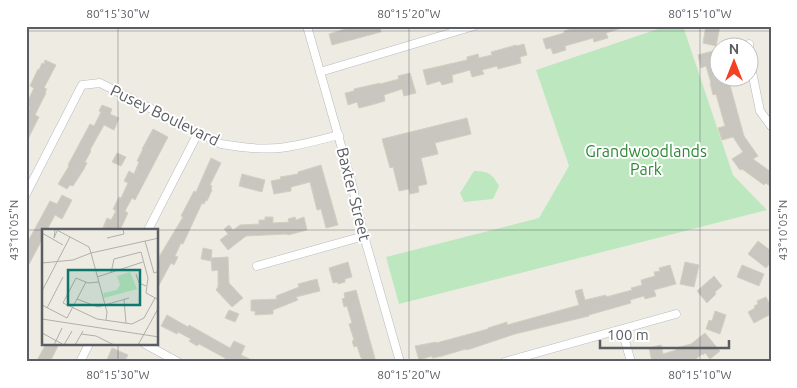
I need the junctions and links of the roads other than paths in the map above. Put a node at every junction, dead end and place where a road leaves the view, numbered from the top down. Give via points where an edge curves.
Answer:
1 (308, 26) edge
2 (471, 27) edge
3 (320, 72) junction
4 (755, 88) edge
5 (771, 126) edge
6 (198, 132) junction
7 (338, 135) junction
8 (26, 194) edge
9 (149, 229) edge
10 (364, 236) junction
11 (257, 266) dead end
12 (676, 314) dead end
13 (622, 330) junction
14 (88, 346) edge
15 (149, 346) edge
16 (80, 362) edge
17 (178, 362) edge
18 (400, 362) edge
19 (504, 362) edge
20 (631, 362) edge

1 - 3 street, Baxter Street
2 - 3 street
3 - 7 street, Baxter Street
4 - 5 street via 760,111
6 - 7 street, Pusey Boulevard via 221,144 266,149 291,147
6 - 8 street, Pusey Boulevard via 100,83 82,85
6 - 9 street
7 - 10 street, Baxter Street
10 - 11 street
10 - 18 street, Baxter Street
12 - 13 street
13 - 19 street
13 - 20 street
14 - 16 street
15 - 17 street

